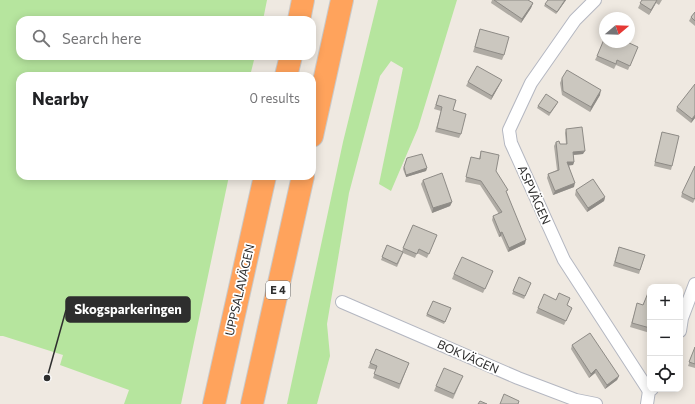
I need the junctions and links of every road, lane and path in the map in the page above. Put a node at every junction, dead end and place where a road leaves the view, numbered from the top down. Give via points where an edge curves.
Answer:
1 (303, 0) edge
2 (342, 0) edge
3 (595, 0) edge
4 (300, 16) edge
5 (290, 60) edge
6 (287, 72) edge
7 (316, 118) edge
8 (264, 180) edge
9 (302, 180) edge
10 (695, 284) edge
11 (342, 302) dead end
12 (682, 320) edge
13 (647, 384) edge
14 (650, 392) edge
15 (572, 402) edge
16 (214, 404) edge
17 (252, 404) edge
18 (596, 404) edge
19 (647, 404) edge

1 - 4 highway
2 - 7 highway
3 - 13 street, ASPVÄGEN via 575,20 531,83 509,130 511,143 564,260
5 - 6 highway
8 - 16 highway, UPPSALAVÄGEN
9 - 17 highway, E 4
10 - 12 street
11 - 15 street, BOKVÄGEN
14 - 19 street
15 - 18 street, BOKVÄGEN

